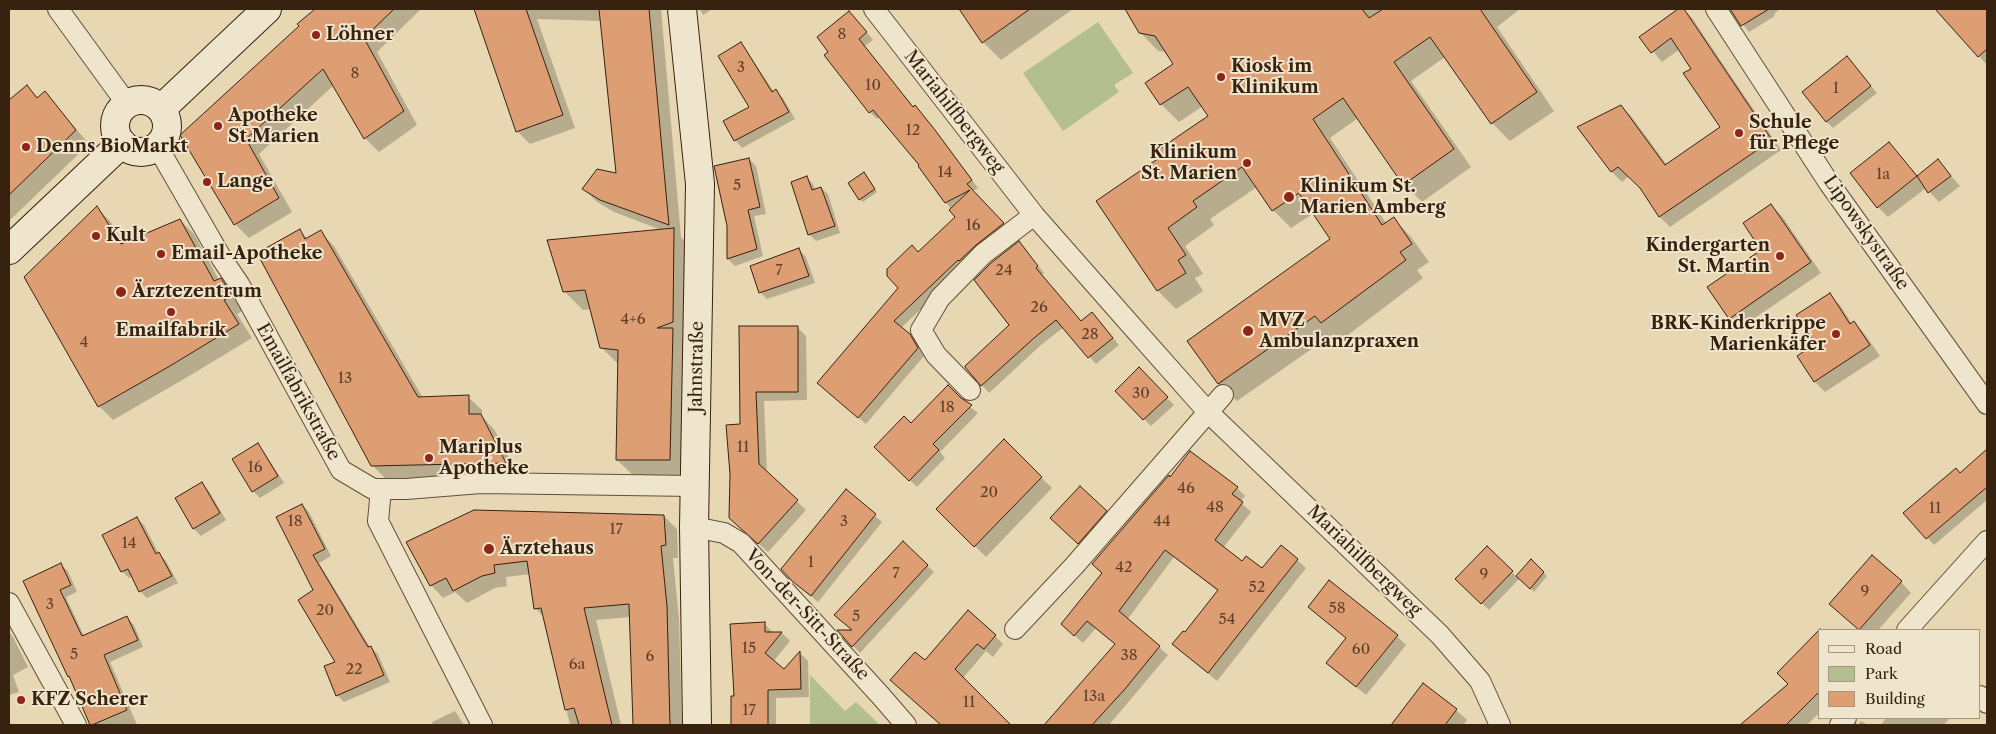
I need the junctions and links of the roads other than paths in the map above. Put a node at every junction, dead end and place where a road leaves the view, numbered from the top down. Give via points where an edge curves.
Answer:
1 (58, 9) edge
2 (266, 9) edge
3 (682, 9) edge
4 (874, 9) edge
5 (1716, 9) edge
6 (127, 104) junction
7 (160, 109) junction
8 (122, 143) junction
9 (157, 146) junction
10 (1034, 215) junction
11 (9, 250) edge
12 (970, 390) dead end
13 (1223, 395) dead end
14 (1987, 404) edge
15 (1208, 412) junction
16 (694, 486) junction
17 (381, 489) junction
18 (694, 527) junction
19 (1987, 541) edge
20 (9, 603) edge
21 (1015, 629) dead end
22 (1908, 629) edge
23 (76, 725) edge
24 (482, 725) edge
25 (697, 725) edge
26 (906, 725) edge
27 (1500, 725) edge

1 - 6 street
2 - 7 street
3 - 16 street, Jahnstraße via 700,184
4 - 10 street, Mariahilfbergweg
5 - 14 street, Lipowskystraße via 1830,183
6 - 7 street via 141,100
6 - 8 street via 116,118 117,136
7 - 9 street via 167,124
8 - 9 street via 135,151
8 - 11 street
9 - 17 street, Emailfabrikstraße via 239,284 341,470 373,489
10 - 12 street via 983,254 940,298 921,330 936,354
10 - 15 street, Mariahilfbergweg
13 - 15 street
15 - 21 street
15 - 27 street, Mariahilfbergweg via 1440,635 1480,680
16 - 17 street, Emailfabrikstraße via 481,483
16 - 18 street, Jahnstraße
17 - 24 street via 378,521
18 - 25 street, Jahnstraße
18 - 26 street, Von-der-Sitt-Straße via 724,533 741,542
19 - 22 street
20 - 23 street

